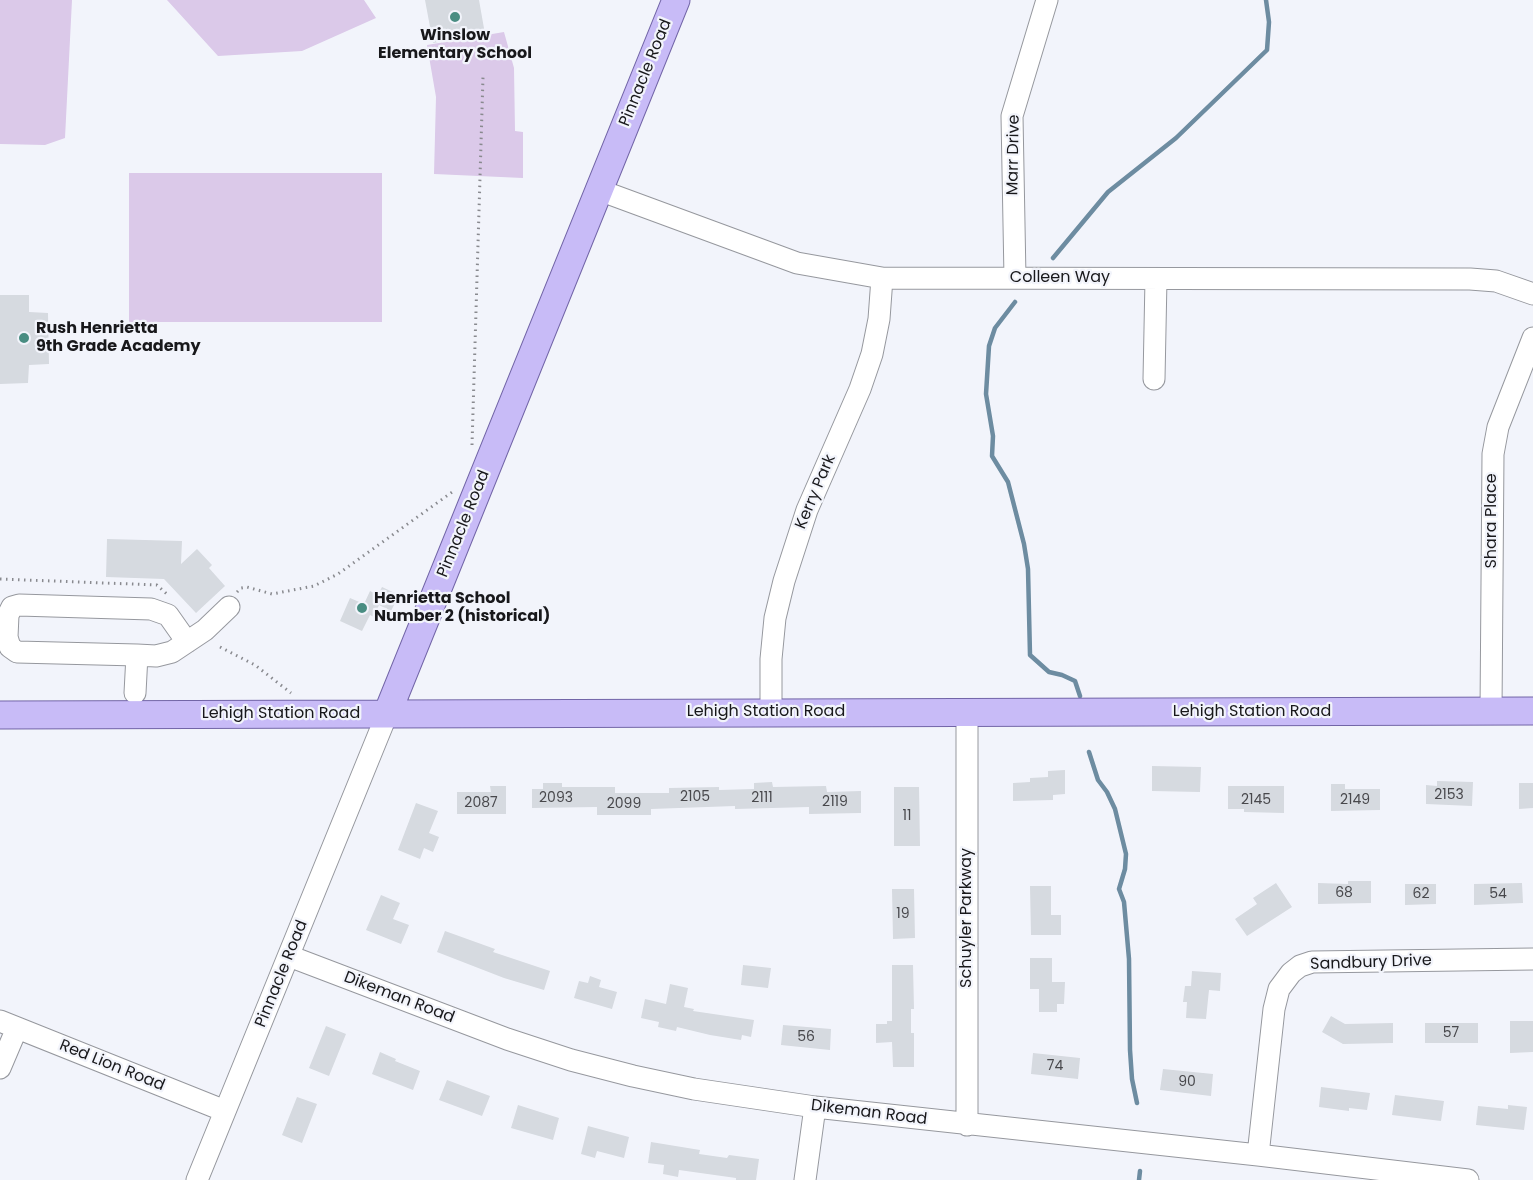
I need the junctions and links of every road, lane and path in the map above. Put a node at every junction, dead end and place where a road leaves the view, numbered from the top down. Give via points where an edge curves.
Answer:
1 (676, 0) edge
2 (1047, 0) edge
3 (483, 77) dead end
4 (599, 190) junction
5 (882, 278) junction
6 (1015, 278) junction
7 (1156, 279) junction
8 (1533, 294) edge
9 (1533, 338) edge
10 (1154, 379) dead end
11 (472, 452) dead end
12 (457, 489) dead end
13 (0, 579) edge
14 (104, 582) dead end
15 (230, 598) joint
16 (187, 642) junction
17 (220, 647) dead end
18 (137, 655) junction
19 (135, 693) dead end
20 (292, 694) dead end
21 (1491, 711) junction
22 (1533, 711) edge
23 (771, 712) junction
24 (967, 712) junction
25 (387, 714) junction
26 (0, 715) edge
27 (289, 956) junction
28 (1533, 959) edge
29 (8, 1024) edge
30 (0, 1068) edge
31 (815, 1107) junction
32 (225, 1111) junction
33 (967, 1125) junction
34 (1257, 1155) junction
35 (197, 1180) edge
36 (805, 1180) edge
37 (1468, 1180) edge

1 - 4 main road, Pinnacle Road
2 - 6 street, Marr Drive via 1012,116
3 - 11 path
4 - 5 street, Colleen Way via 797,264
4 - 25 main road, Pinnacle Road
5 - 6 street, Colleen Way
5 - 23 street, Kerry Park via 872,354 807,510 784,581 775,618
6 - 7 street, Colleen Way
7 - 8 street, Colleen Way via 1470,279 1496,281
7 - 10 street
9 - 21 street, Shara Place via 1498,427 1493,454
12 - 15 path via 338,574 314,586 272,594 247,587
13 - 14 path
15 - 16 street via 205,630
16 - 18 street via 172,652
16 - 18 street via 168,615 152,609 19,605 12,607 8,615 7,637 10,647 17,652
17 - 20 path via 255,665
18 - 19 street
21 - 22 main road, Lehigh Station Road
21 - 24 main road, Lehigh Station Road
23 - 24 main road, Lehigh Station Road
23 - 25 main road, Lehigh Station Road
24 - 33 street, Schuyler Parkway
25 - 26 main road, Lehigh Station Road
25 - 27 street, Pinnacle Road
27 - 31 street, Dikeman Road via 456,1021 571,1060 694,1089
27 - 32 street, Pinnacle Road
28 - 34 street, Sandbury Drive via 1312,962 1300,966 1279,989 1274,1009
29 - 30 street
29 - 32 street, Red Lion Road
31 - 33 street, Dikeman Road
31 - 36 street
32 - 35 street, Pinnacle Road
33 - 34 street, Dikeman Road
34 - 37 street, Dikeman Road

